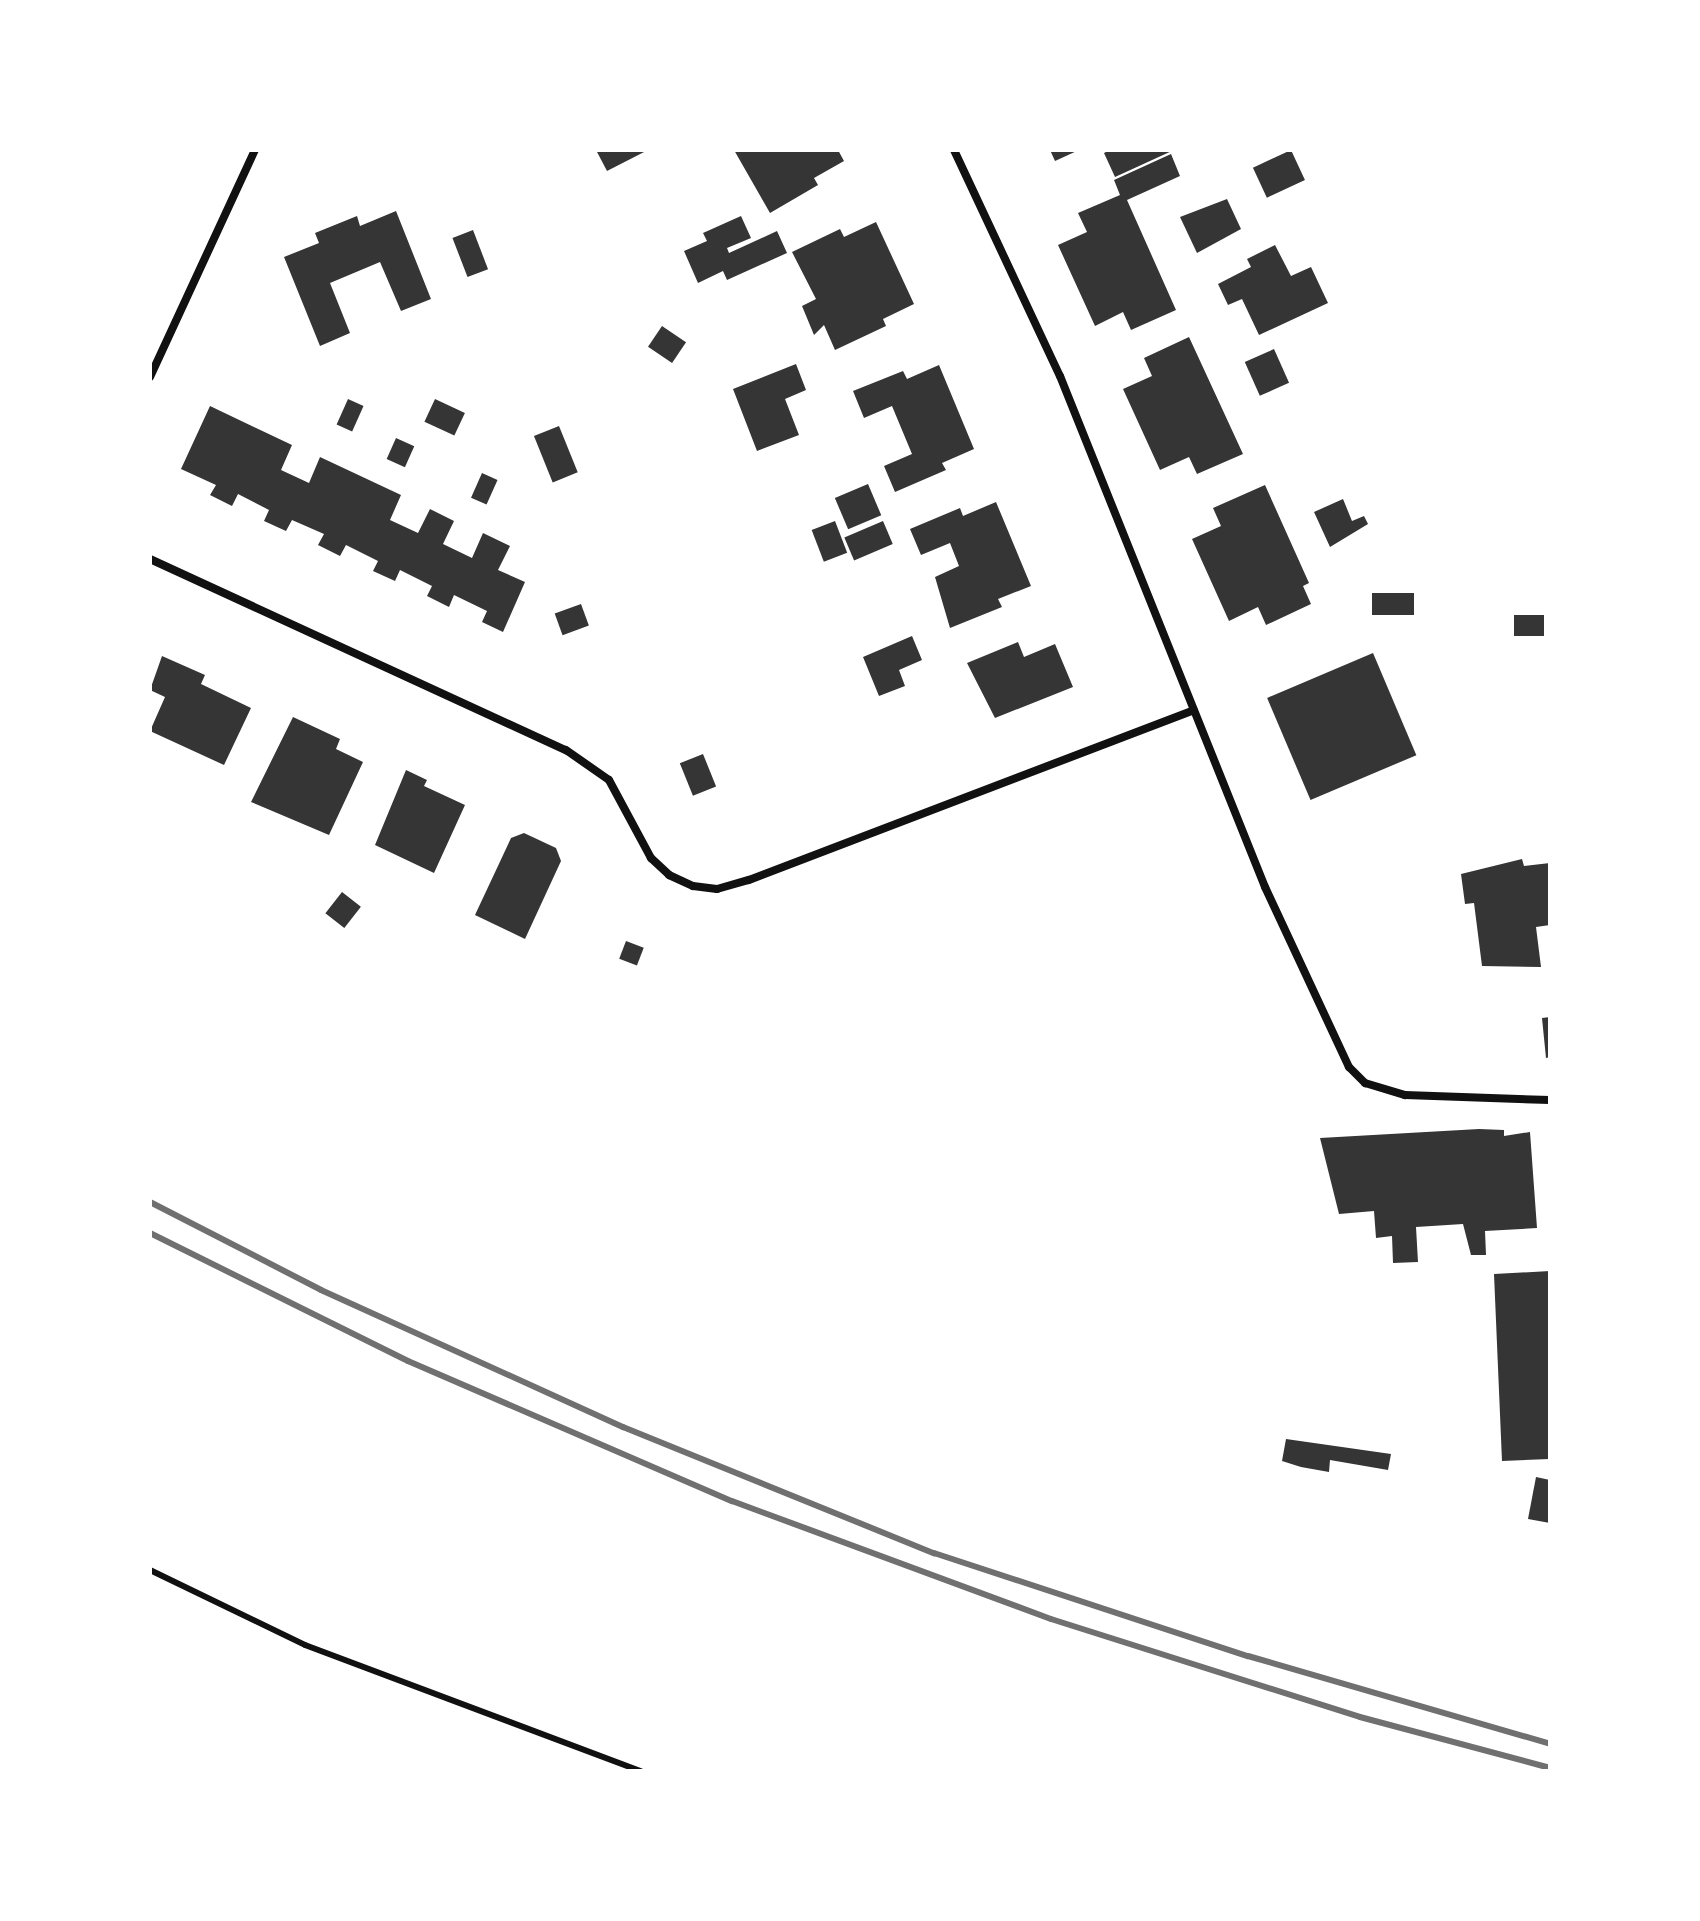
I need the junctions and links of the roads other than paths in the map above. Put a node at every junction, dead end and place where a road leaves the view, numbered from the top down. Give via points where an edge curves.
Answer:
1 (255, 150) edge
2 (954, 150) edge
3 (150, 377) edge
4 (150, 559) edge
5 (1194, 710) junction
6 (1550, 1100) edge
7 (150, 1570) edge
8 (641, 1771) edge

1 - 3 street
2 - 5 street via 1060,376
4 - 5 street via 566,750 609,780 651,858 669,875 693,886 717,889 749,880
5 - 6 street via 1265,887 1349,1067 1365,1083 1405,1095
7 - 8 lane via 305,1645

